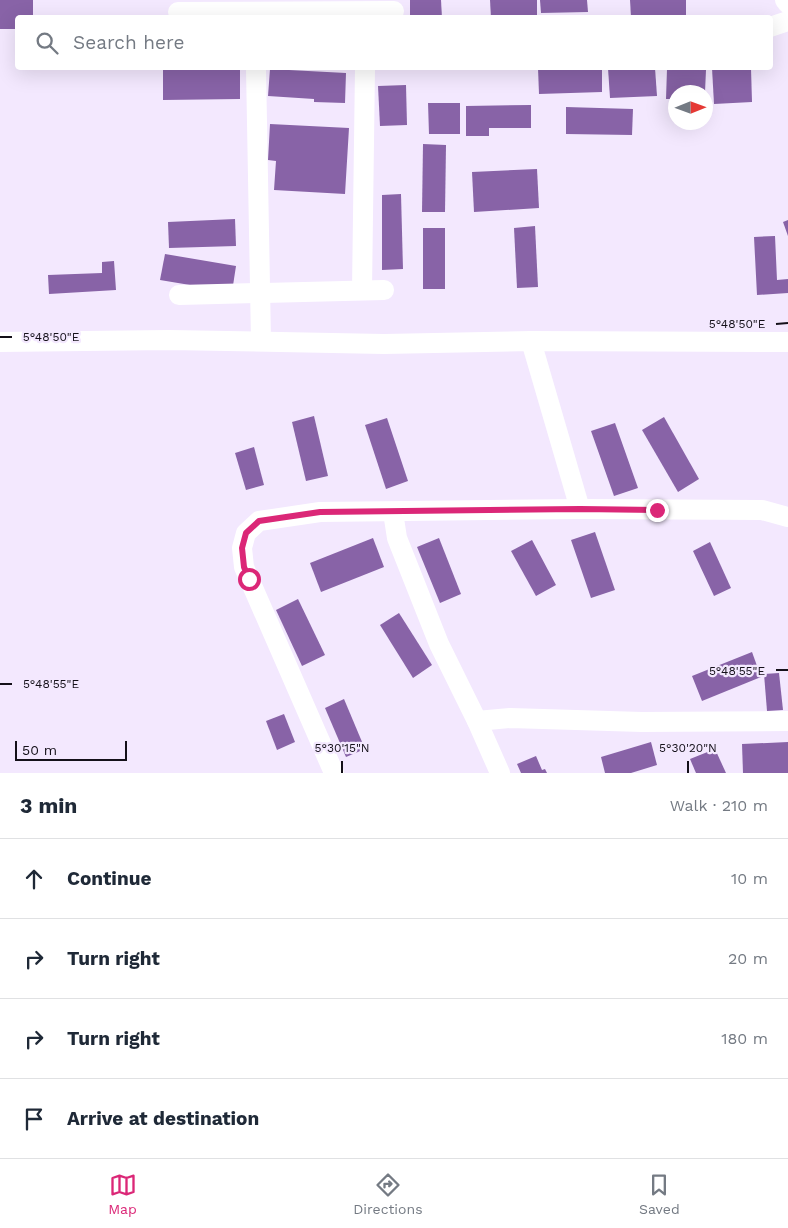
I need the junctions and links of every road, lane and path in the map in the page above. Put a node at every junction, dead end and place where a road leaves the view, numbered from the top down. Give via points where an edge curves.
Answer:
1 (785, 0) edge
2 (788, 4) edge
3 (178, 12) dead end
4 (394, 12) dead end
5 (255, 15) edge
6 (366, 15) edge
7 (788, 21) edge
8 (773, 25) edge
9 (256, 70) edge
10 (365, 70) edge
11 (362, 290) junction
12 (384, 290) dead end
13 (259, 294) junction
14 (179, 295) dead end
15 (261, 341) junction
16 (531, 341) junction
17 (0, 342) edge
18 (788, 342) edge
19 (580, 509) junction
20 (393, 512) junction
21 (788, 517) edge
22 (477, 721) junction
23 (788, 721) edge
24 (334, 773) edge
25 (500, 773) edge

1 - 2 street
3 - 5 street
4 - 6 street
5 - 6 street
7 - 8 street
9 - 13 street
10 - 11 street
11 - 12 street
11 - 13 street
13 - 14 street
13 - 15 street
15 - 16 street via 384,344
15 - 17 street
16 - 18 street
16 - 19 street
19 - 20 street
19 - 21 street via 762,510
20 - 22 street via 397,538 414,582 439,644
20 - 24 street via 320,512 259,521 246,533 242,548 244,567
22 - 23 street via 510,718 642,722
22 - 25 street

